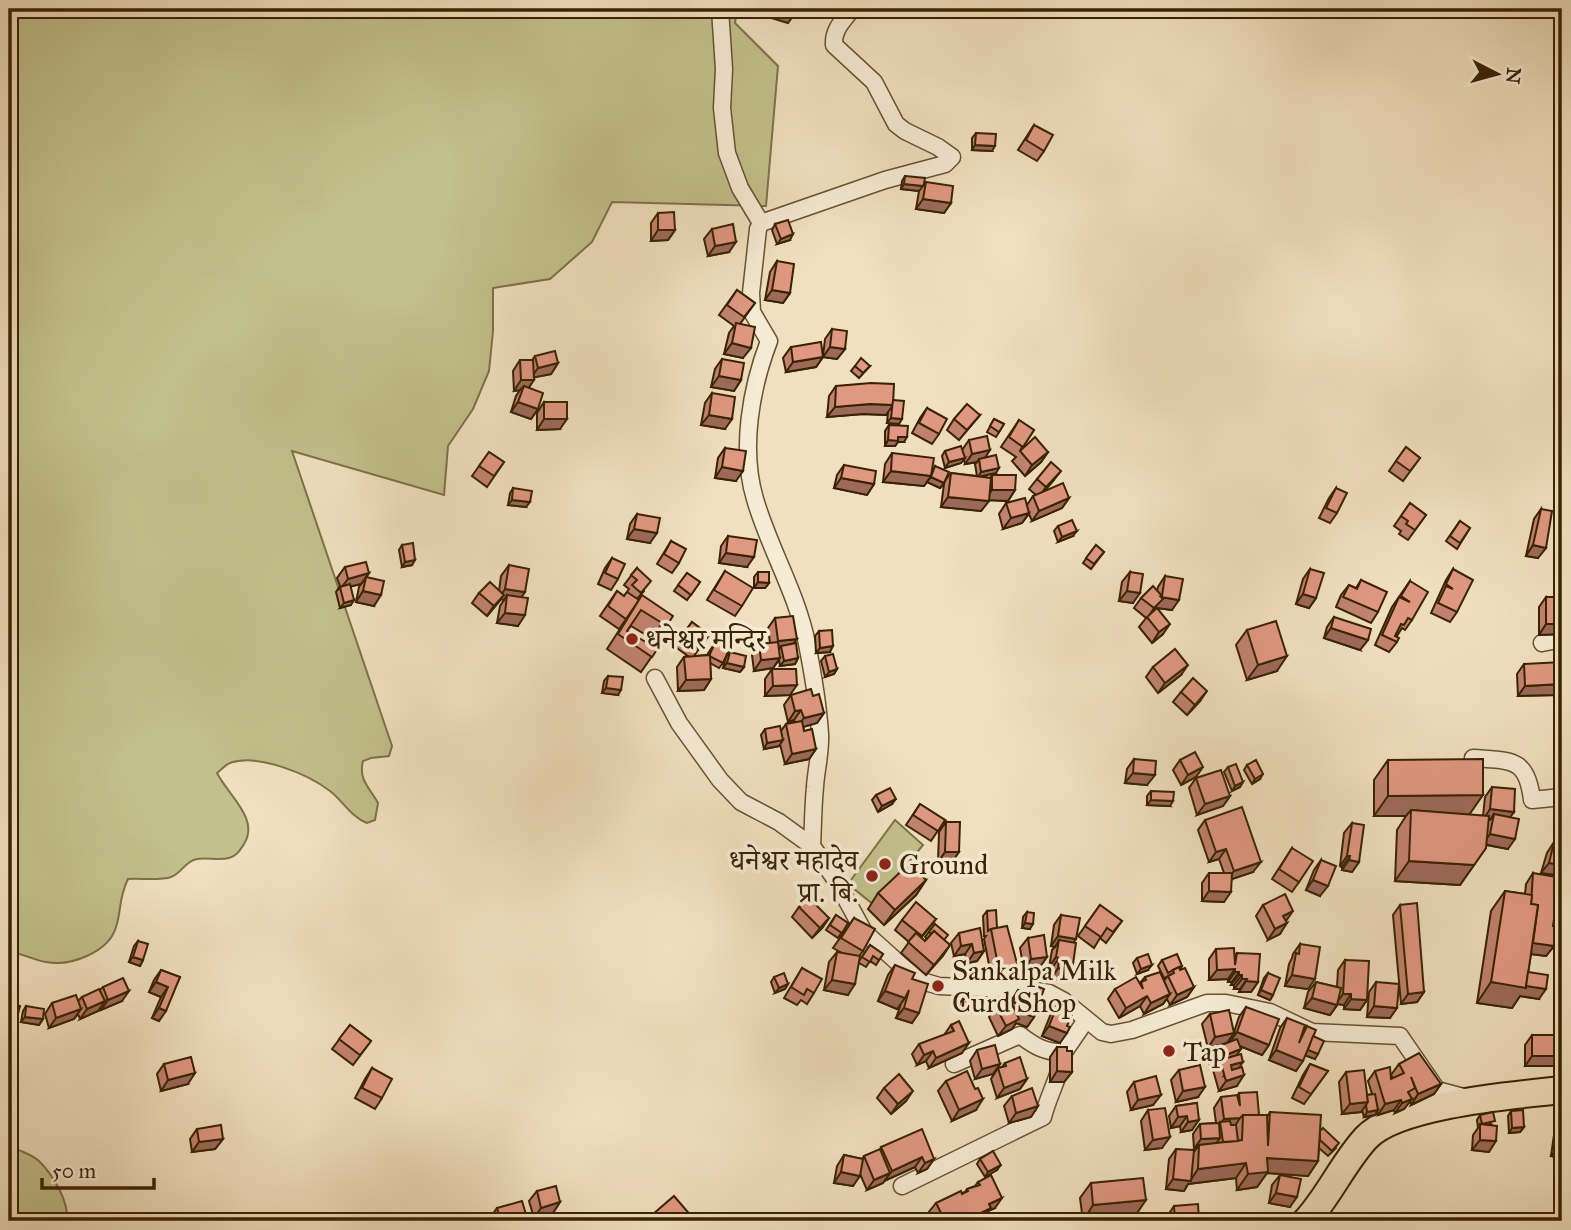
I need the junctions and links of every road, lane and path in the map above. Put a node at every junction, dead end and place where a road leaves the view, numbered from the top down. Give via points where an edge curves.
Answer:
1 (720, 9) edge
2 (852, 9) edge
3 (761, 223) junction
4 (1562, 639) edge
5 (1542, 643) dead end
6 (656, 678) dead end
7 (1474, 758) edge
8 (1562, 797) edge
9 (812, 846) junction
10 (1086, 1020) junction
11 (1064, 1052) junction
12 (954, 1064) dead end
13 (1562, 1090) edge
14 (1472, 1100) junction
15 (902, 1186) dead end
16 (1306, 1221) edge

1 - 3 street via 727,153 740,188
2 - 3 street via 839,23 834,45 874,82 896,124 952,157 945,164
3 - 9 street via 752,312 769,341 756,379 749,471 754,497 795,600 814,682 820,736
4 - 5 street
6 - 9 street via 678,723 720,780 741,802
7 - 8 street via 1498,759 1522,768 1532,800
9 - 10 street via 864,932 922,981 1049,993
10 - 11 street
10 - 14 street via 1111,1034 1207,1003 1226,1003 1270,1012 1312,1032 1400,1036 1437,1090
11 - 12 street via 1051,1052 1020,1035
11 - 15 street via 1043,1117
13 - 14 main road
14 - 16 main road via 1378,1127

